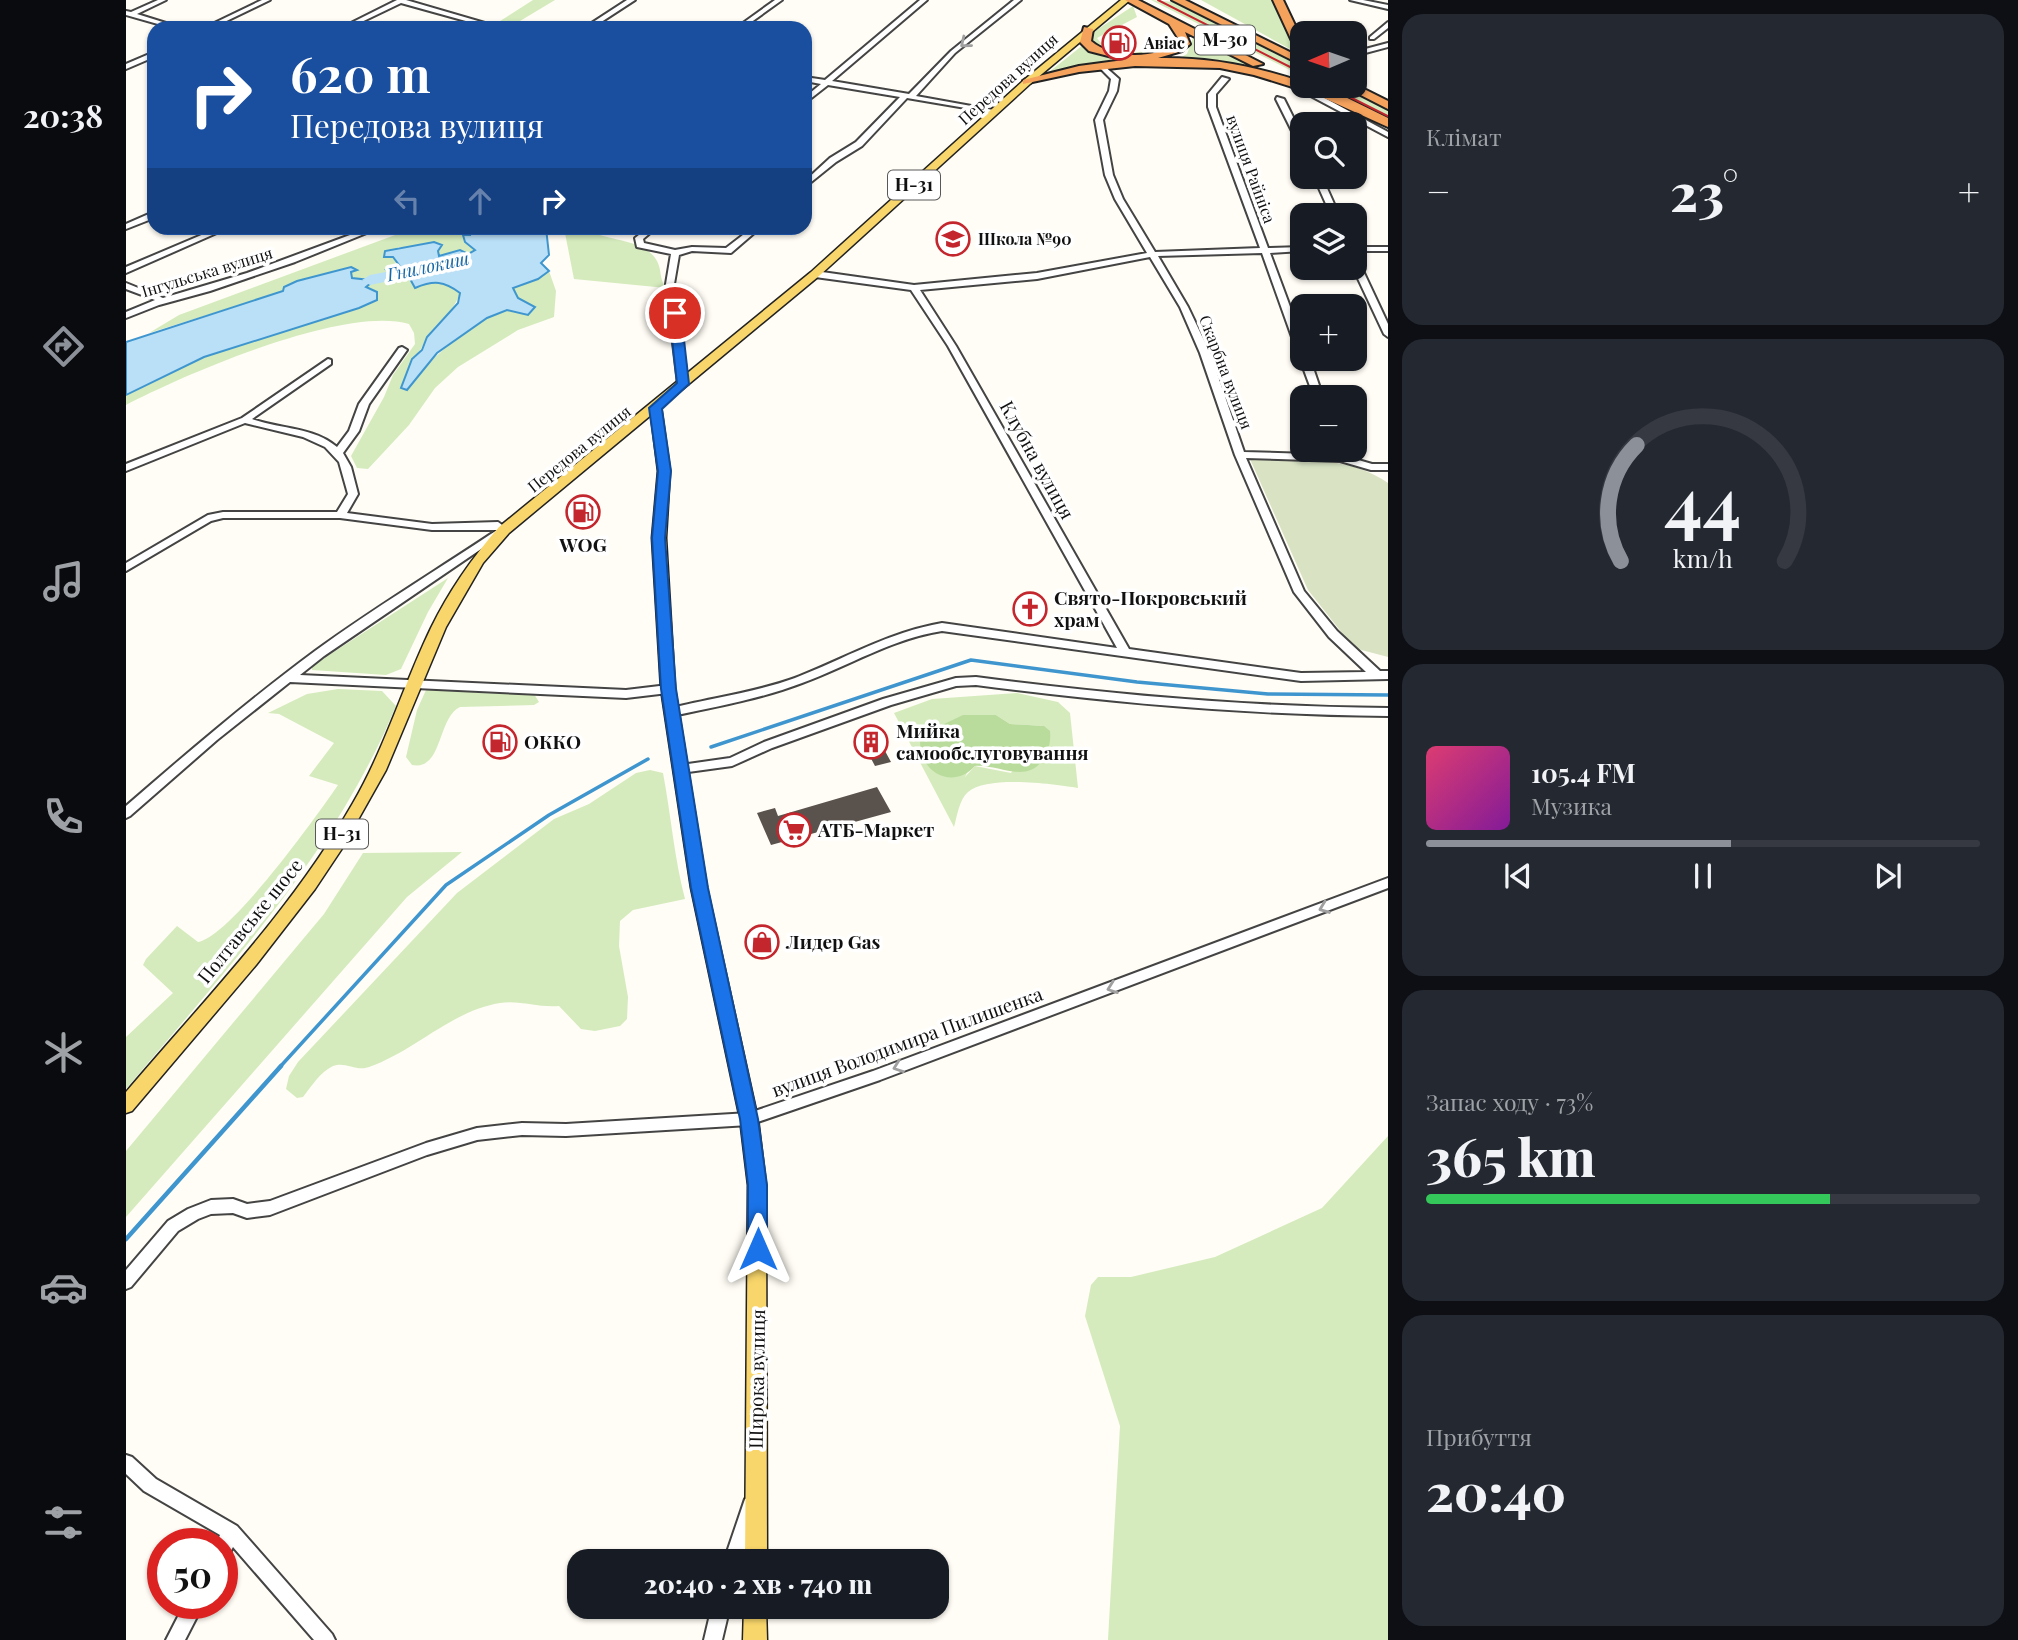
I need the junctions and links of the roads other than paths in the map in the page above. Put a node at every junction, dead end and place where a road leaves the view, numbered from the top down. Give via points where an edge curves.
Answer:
1 (163, 0) edge
2 (267, 0) edge
3 (632, 0) edge
4 (779, 0) edge
5 (925, 0) edge
6 (1018, 0) edge
7 (1128, 0) edge
8 (1147, 0) edge
9 (1177, 0) edge
10 (1192, 0) edge
11 (1278, 0) edge
12 (1353, 0) edge
13 (401, 1) edge
14 (1388, 7) edge
15 (129, 14) edge
16 (154, 21) edge
17 (222, 21) edge
18 (359, 21) edge
19 (474, 21) edge
20 (598, 21) edge
21 (749, 21) edge
22 (1173, 23) junction
23 (1388, 24) edge
24 (1290, 26) edge
25 (1088, 29) junction
26 (1372, 38) dead end
27 (1388, 45) edge
28 (1240, 47) junction
29 (1367, 51) edge
30 (1290, 55) joint
31 (147, 57) edge
32 (1102, 66) junction
33 (126, 67) edge
34 (1271, 72) junction
35 (1290, 77) edge
36 (1225, 79) dead end
37 (1290, 79) edge
38 (1290, 80) edge
39 (812, 81) edge
40 (1027, 82) junction
41 (826, 84) junction
42 (812, 95) edge
43 (1367, 95) edge
44 (908, 96) junction
45 (1326, 98) edge
46 (1338, 98) edge
47 (1339, 98) edge
48 (1280, 99) dead end
49 (1343, 100) junction
50 (1388, 106) edge
51 (995, 111) junction
52 (1290, 119) edge
53 (1388, 123) edge
54 (1388, 135) edge
55 (812, 179) edge
56 (147, 218) edge
57 (126, 227) edge
58 (208, 235) edge
59 (357, 235) edge
60 (643, 235) edge
61 (748, 235) edge
62 (1290, 249) edge
63 (1367, 249) edge
64 (1388, 249) edge
65 (1264, 250) junction
66 (675, 253) junction
67 (1155, 254) junction
68 (126, 270) edge
69 (816, 274) junction
70 (1363, 280) edge
71 (126, 286) edge
72 (914, 288) junction
73 (159, 299) junction
74 (126, 315) edge
75 (1290, 319) edge
76 (1388, 334) edge
77 (402, 350) dead end
78 (328, 362) dead end
79 (683, 384) junction
80 (656, 408) junction
81 (245, 419) junction
82 (338, 453) junction
83 (1290, 454) edge
84 (1240, 455) junction
85 (1356, 462) edge
86 (1388, 467) edge
87 (126, 468) edge
88 (340, 515) junction
89 (504, 530) junction
90 (126, 568) edge
91 (1125, 652) junction
92 (1382, 675) edge
93 (287, 678) junction
94 (413, 683) junction
95 (668, 689) junction
96 (672, 712) junction
97 (1388, 712) edge
98 (681, 769) junction
99 (126, 813) edge
100 (1388, 883) edge
101 (126, 1105) edge
102 (749, 1119) junction
103 (126, 1282) edge
104 (126, 1463) edge
105 (756, 1491) junction
106 (225, 1528) edge
107 (238, 1539) edge
108 (737, 1549) edge
109 (756, 1549) edge
110 (187, 1619) edge
111 (718, 1619) edge
112 (755, 1619) edge
113 (176, 1640) edge
114 (326, 1640) edge
115 (713, 1640) edge
116 (755, 1640) edge

1 - 15 street
2 - 17 street
3 - 20 street
4 - 21 street
5 - 41 street
6 -> 44 street
7 - 22 highway
7 - 25 main road, Передова вулиця / Н-31
8 - 28 highway, М-30
9 - 30 highway, М-30
10 - 30 highway
11 - 24 highway
12 - 14 street
13 - 18 street
13 - 19 street
15 - 16 street
22 - 25 highway via 1186,42 1176,51 1154,56 1123,57 1095,51 1085,42
22 - 34 highway
23 - 26 street
25 - 40 main road, Передова вулиця / Н-31
27 - 29 street
28 - 34 highway
28 - 35 highway, М-30
31 - 33 street
32 - 38 highway via 1220,65
32 - 40 highway
32 - 67 street, Скарбна вулиця via 1115,79 1099,120 1109,175
34 - 37 highway
36 - 65 street, вулиця Райніса via 1212,94 1213,107
39 - 41 street
40 - 51 main road, Передова вулиця / Н-31
41 - 42 street
41 - 44 street
43 - 50 highway
44 - 51 street
44 - 55 street via 859,144
45 - 54 street
46 - 49 highway
47 - 49 highway
48 - 52 street
49 - 53 highway
51 - 69 main road, Передова вулиця / Н-31
56 - 57 street
58 - 68 street
59 - 73 street, Інгульська вулиця via 254,274 181,297
60 - 66 street via 640,245
61 - 66 street via 728,251
62 - 65 street
63 - 64 street
65 - 67 street
65 - 75 street, вулиця Райніса
66 - 79 street via 670,284
67 - 72 street via 1037,276
67 - 84 street, Скарбна вулиця via 1200,342
69 - 72 street
69 - 79 main road, Передова вулиця / Н-31
70 - 76 street
71 - 73 street
72 - 91 street, Клубна вулиця via 952,346
73 - 74 street, Інгульська вулиця
77 - 82 street via 364,404 354,431
78 - 81 street
79 - 80 main road, Передова вулиця / Н-31
80 - 89 main road, Передова вулиця / Н-31
80 - 95 main road, Широка вулиця via 664,471 659,538
81 - 82 street via 316,439
81 - 87 street
82 - 88 street via 352,494
83 - 84 street
84 - 92 street, Скарбна вулиця via 1299,592 1333,634
85 - 86 street
88 - 89 street via 432,527 498,525
88 - 90 street via 223,515 208,519
89 - 93 street, Передова вулиця
89 - 94 main road, Полтавське шосе / Н-31 via 482,552 450,600
91 - 92 street via 1301,677
91 - 96 street via 964,629 924,629 798,680
93 - 94 street
93 - 99 street, Передова вулиця
94 - 95 street via 626,694
94 - 101 main road, Полтавське шосе / Н-31 via 361,804 325,862
95 - 96 main road, Широка вулиця
96 - 98 main road, Широка вулиця
97 - 98 street via 1106,698 956,682 866,709 732,762
98 - 102 main road, Широка вулиця via 699,888
100 -> 102 street, вулиця Володимира Пилишенка
102 - 103 street, вулиця Володимира Пилишенка via 477,1134 270,1208 211,1207 193,1214 173,1226
102 - 105 main road, Широка вулиця via 757,1185
104 - 106 street via 150,1485
105 - 108 street
105 - 109 main road, Широка вулиця
107 - 114 street
110 - 113 street
111 - 115 street
112 - 116 main road

